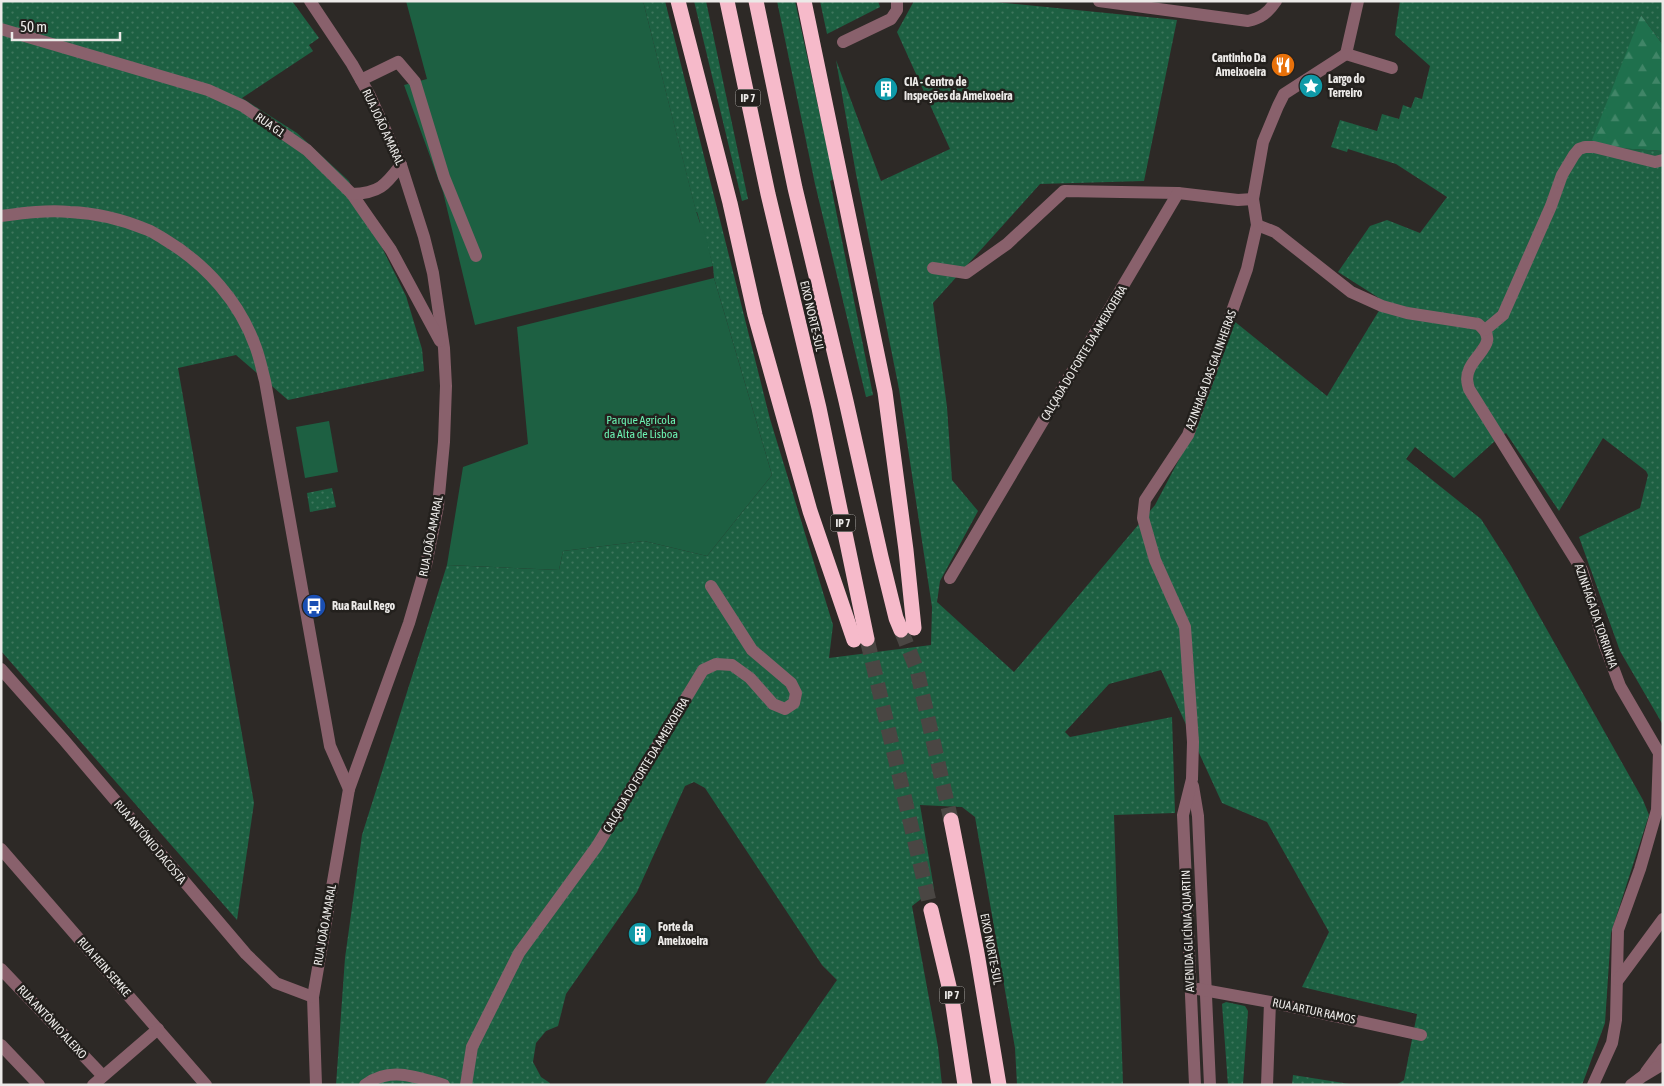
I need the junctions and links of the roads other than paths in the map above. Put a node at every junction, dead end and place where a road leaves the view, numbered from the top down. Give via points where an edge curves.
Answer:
1 (310, 1) edge
2 (678, 1) edge
3 (727, 1) edge
4 (756, 1) edge
5 (804, 1) edge
6 (897, 1) edge
7 (1099, 1) edge
8 (1276, 1) edge
9 (1358, 1) edge
10 (1, 29) edge
11 (843, 42) dead end
12 (1346, 54) junction
13 (1392, 68) dead end
14 (361, 80) junction
15 (1663, 160) edge
16 (401, 165) junction
17 (1178, 193) junction
18 (352, 194) junction
19 (1254, 199) junction
20 (1, 216) edge
21 (1258, 224) junction
22 (476, 256) dead end
23 (934, 268) dead end
24 (1485, 330) junction
25 (444, 348) junction
26 (1155, 560) joint
27 (950, 578) dead end
28 (711, 586) dead end
29 (1, 669) edge
30 (1661, 753) edge
31 (1192, 779) junction
32 (349, 789) junction
33 (951, 820) tunnel mouth
34 (1, 849) edge
35 (931, 910) tunnel mouth
36 (1663, 919) edge
37 (1, 968) edge
38 (1618, 980) junction
39 (1190, 988) junction
40 (1206, 990) junction
41 (312, 997) junction
42 (1270, 1002) junction
43 (158, 1029) junction
44 (1421, 1034) dead end
45 (1, 1044) edge
46 (1663, 1049) edge
47 (1663, 1064) edge
48 (103, 1076) junction
49 (1643, 1076) junction
50 (39, 1085) edge
51 (93, 1085) edge
52 (206, 1085) edge
53 (316, 1085) edge
54 (365, 1085) edge
55 (444, 1085) edge
56 (466, 1085) edge
57 (965, 1085) edge
58 (999, 1085) edge
59 (1195, 1085) edge
60 (1210, 1085) edge
61 (1267, 1085) edge
62 (1593, 1085) edge
63 (1631, 1085) edge

1 - 14 street, RUA JOÃO AMARAL
2 - 3 highway, EIXO NORTE-SUL / IP 7 via 755,315 810,511 861,639 819,408 768,194
4 - 5 highway, EIXO NORTE-SUL / IP 7 via 881,557 896,618 907,629 906,550 885,392
6 - 11 street via 897,10 891,18
7 - 8 street via 1248,21 1268,12
9 - 12 street
10 - 18 street, RUA G1 via 208,90 243,106 307,150
12 - 13 street
12 - 19 street via 1284,94 1263,142
14 - 16 street, RUA JOÃO AMARAL
14 - 22 street via 398,62 415,82 444,177
15 - 24 street via 1655,162 1594,147 1579,149 1562,175 1503,315
16 - 18 street via 377,191
16 - 25 street, RUA JOÃO AMARAL via 433,273
17 - 19 street
17 - 23 street via 1064,191 1007,244 966,273
17 - 27 street, CALÇADA DO FORTE DA AMEIXOEIRA
18 - 25 street, RUA G1 via 391,250
19 - 21 street, AZINHAGA DAS GALINHEIRAS
20 - 32 street via 36,211 71,212 110,218 148,230 204,268 242,317 256,348 264,381 330,746
21 - 24 street via 1275,232 1351,292 1382,306 1478,324
21 - 26 street, AZINHAGA DAS GALINHEIRAS via 1248,269 1188,435 1145,500 1143,518
24 - 30 street, AZINHAGA DA TORRINHA via 1488,338 1469,368 1466,379 1469,389 1582,570 1620,686
25 - 32 street, RUA JOÃO AMARAL via 444,442 438,506 426,565 410,623
26 - 31 street, AVENIDA GLICÍNIA QUARTIN via 1185,627 1194,742
28 - 56 street, CALÇADA DO FORTE DA AMEIXOEIRA via 752,650 792,683 796,694 794,703 785,709 773,704 750,678 732,665 716,664 703,670 598,846 519,953 472,1047
29 - 41 street, RUA ANTÓNIO DACOSTA via 246,954 276,983
30 - 38 street, AZINHAGA DA TORRINHA via 1657,810 1618,930
31 - 39 street, AVENIDA GLICÍNIA QUARTIN via 1183,815
31 - 40 street, AVENIDA GLICÍNIA QUARTIN via 1198,816
32 - 41 street, RUA JOÃO AMARAL
33 - 58 highway, EIXO NORTE-SUL / IP 7
34 - 43 street, RUA HEIN SEMKE
35 - 57 highway, IP 7 via 952,999
36 - 38 street
37 - 48 street, RUA ANTÓNIO ALEIXO
38 - 62 street, AZINHAGA DA TORRINHA via 1612,1043
39 - 40 street, RUA ARTUR RAMOS
39 - 59 street, AVENIDA GLICÍNIA QUARTIN
40 - 42 street, RUA ARTUR RAMOS
40 - 60 street, AVENIDA GLICÍNIA QUARTIN
41 - 53 street, RUA JOÃO AMARAL
42 - 44 street, RUA ARTUR RAMOS
42 - 61 street
43 - 48 street
43 - 52 street, RUA HEIN SEMKE
45 - 50 street
46 - 49 street
47 - 49 street
48 - 51 street
49 - 63 street
54 - 55 street via 372,1079 387,1075 412,1075

